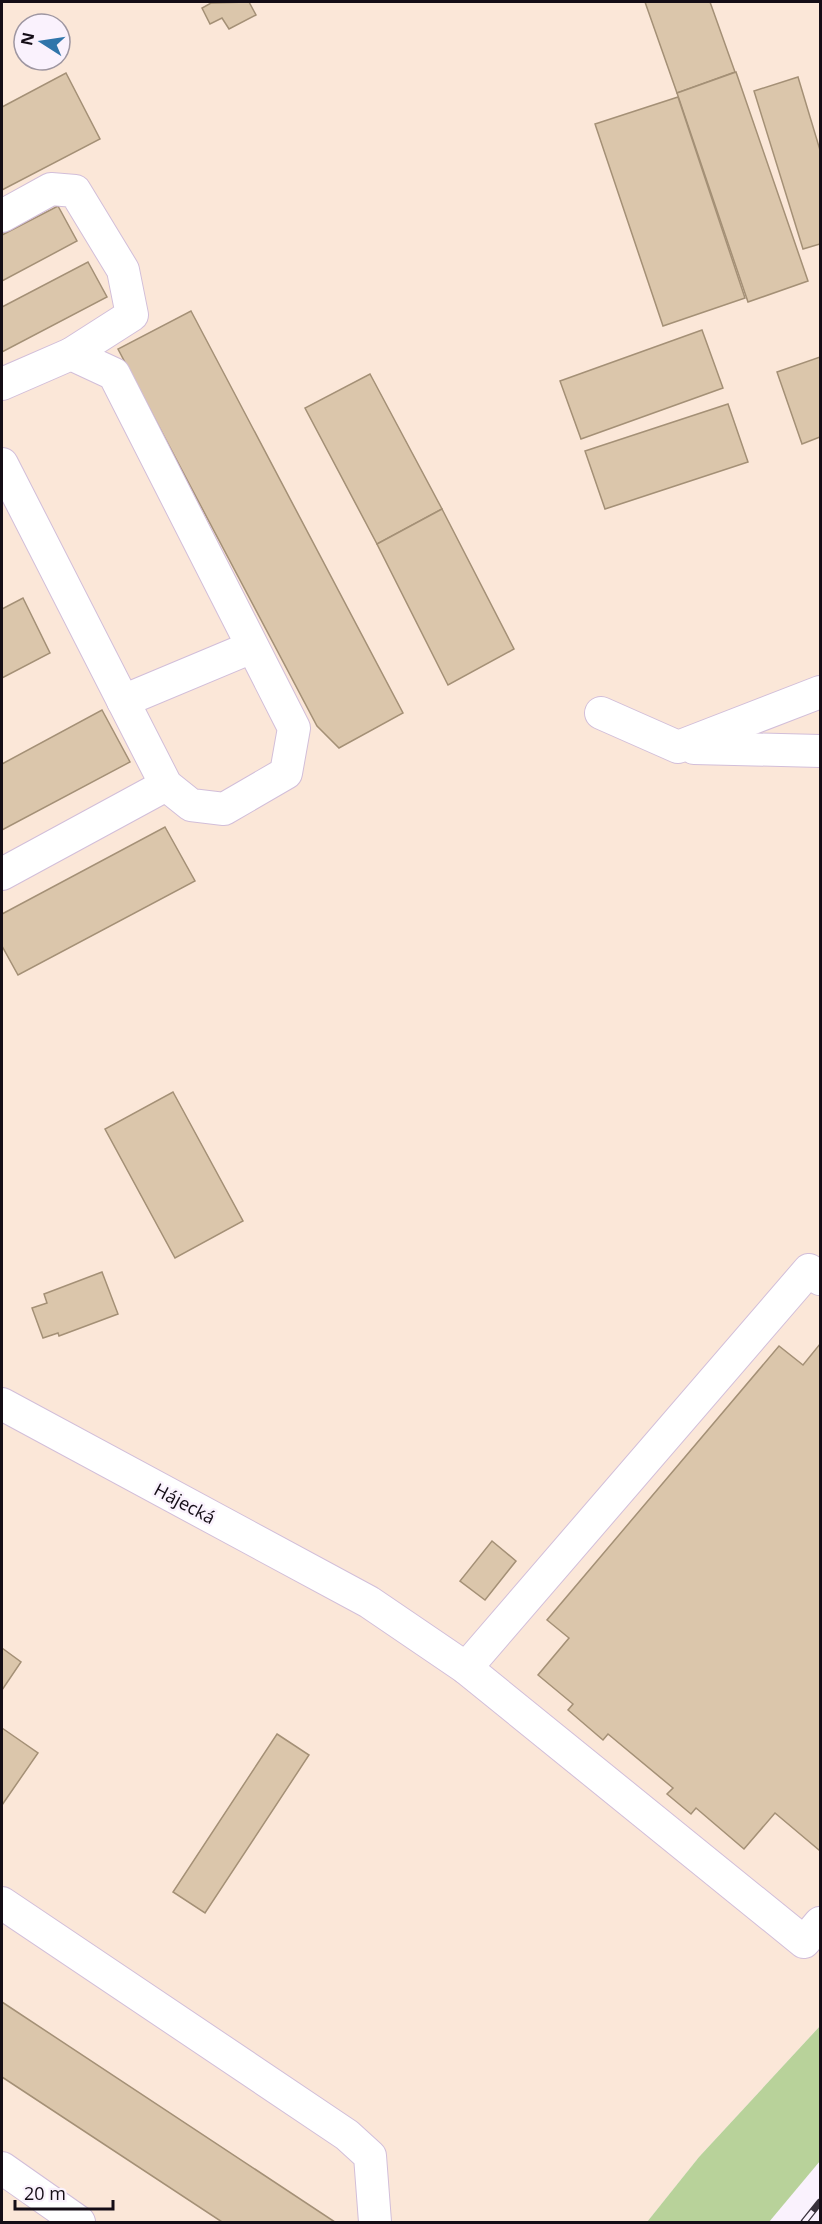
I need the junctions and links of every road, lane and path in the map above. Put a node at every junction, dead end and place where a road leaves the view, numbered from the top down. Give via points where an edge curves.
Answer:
1 (2, 216) edge
2 (71, 354) junction
3 (2, 384) edge
4 (2, 464) edge
5 (252, 647) junction
6 (820, 692) edge
7 (123, 701) junction
8 (601, 713) dead end
9 (678, 747) junction
10 (820, 751) edge
11 (166, 785) junction
12 (2, 873) edge
13 (820, 1280) edge
14 (2, 1404) edge
15 (466, 1668) junction
16 (2, 1904) edge
17 (820, 1923) edge
18 (2, 2168) edge
19 (79, 2223) edge
20 (375, 2223) edge

1 - 2 street via 51,189 75,191 123,270 132,315
2 - 3 street
2 - 5 street via 114,374
4 - 7 street
5 - 7 street
5 - 11 street via 294,728 286,773 224,809 191,804
6 - 9 street
7 - 11 street
8 - 9 street
9 - 10 street
11 - 12 street
13 - 15 street via 809,1270
14 - 15 street, Hájecká via 369,1602
15 - 17 street, Hájecká via 804,1942
16 - 20 street via 347,2135 370,2156
18 - 19 street

